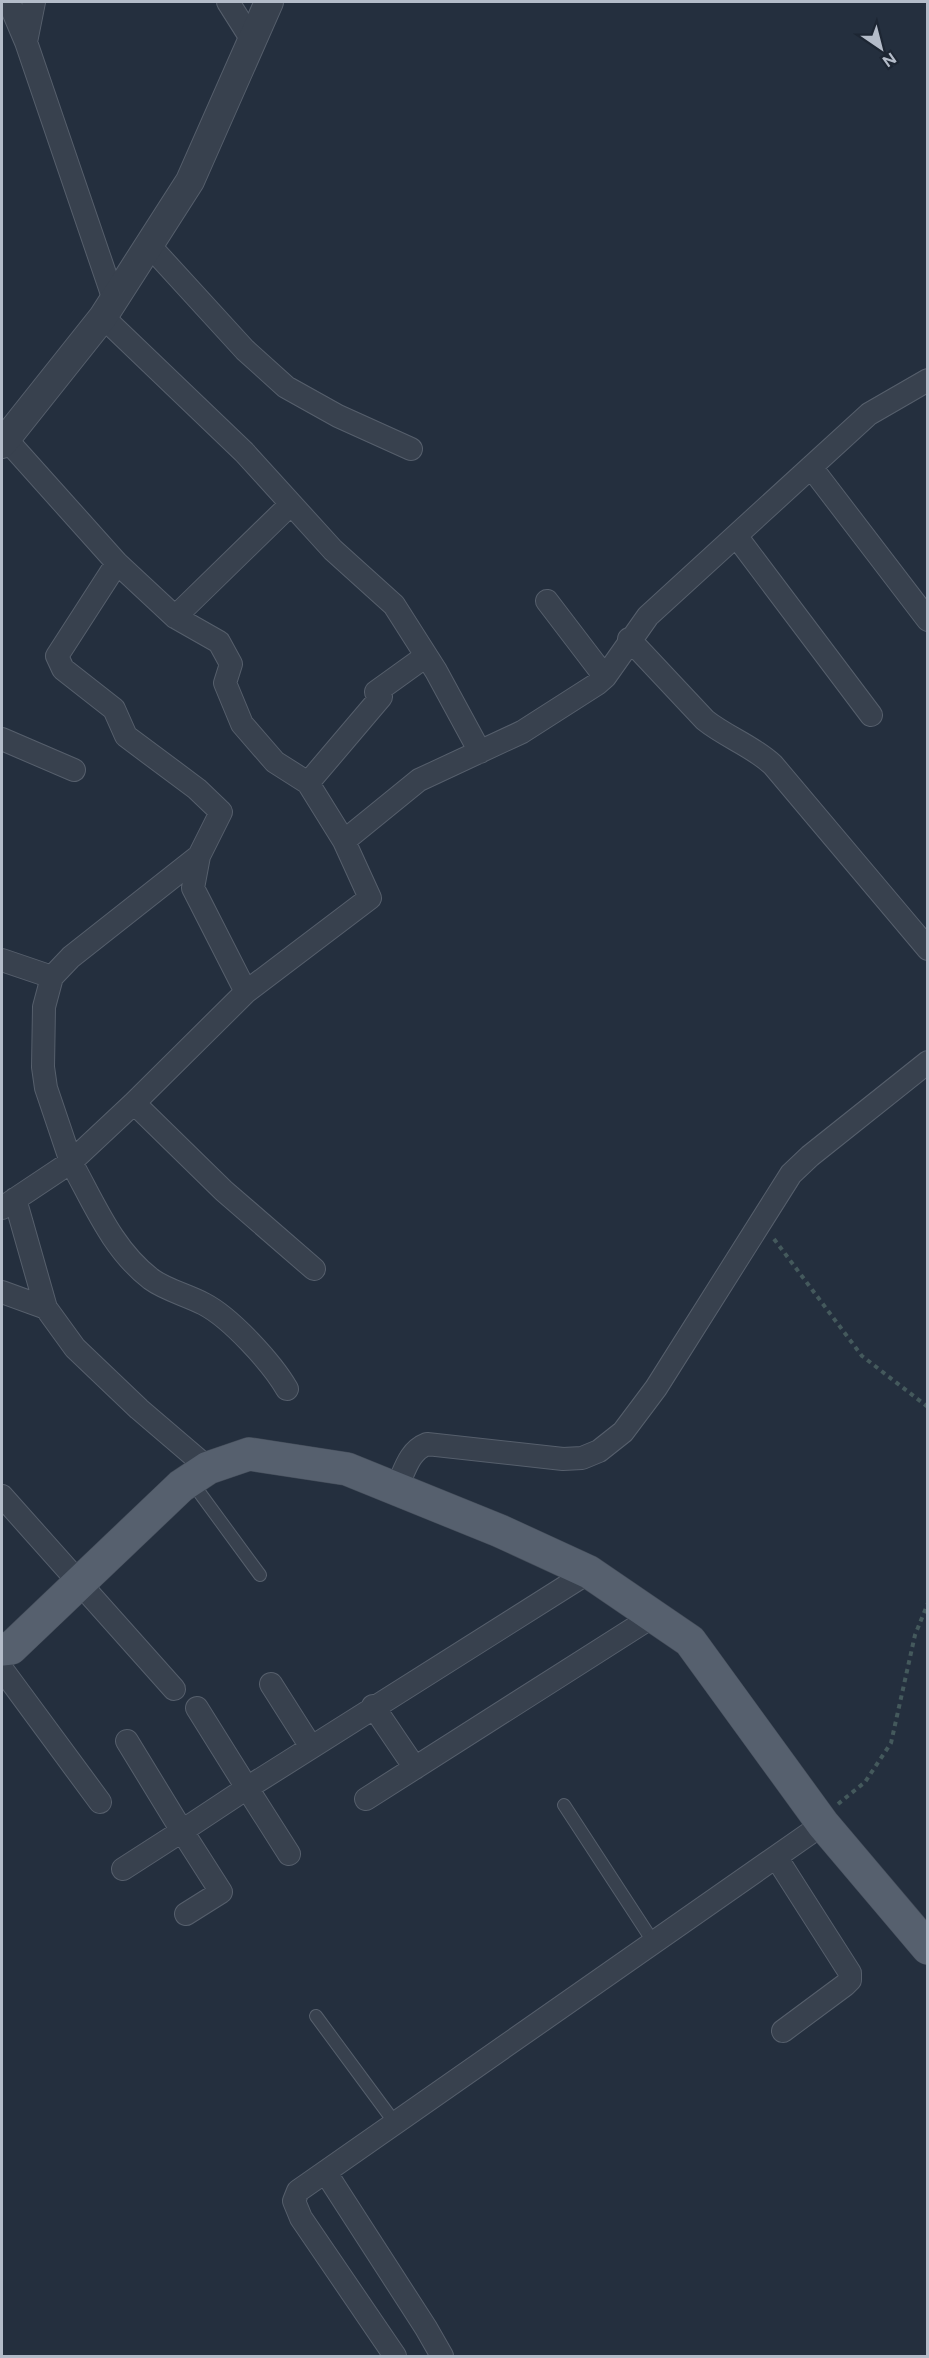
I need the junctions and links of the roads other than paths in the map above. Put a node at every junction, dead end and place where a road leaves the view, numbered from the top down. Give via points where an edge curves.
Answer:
1 (9, 2) edge
2 (34, 2) edge
3 (228, 2) edge
4 (269, 2) edge
5 (252, 40) junction
6 (26, 42) junction
7 (149, 245) junction
8 (109, 308) junction
9 (927, 380) edge
10 (4, 441) edge
11 (411, 449) dead end
12 (811, 467) junction
13 (291, 504) junction
14 (737, 537) junction
15 (117, 563) junction
16 (547, 601) dead end
17 (175, 616) junction
18 (927, 620) edge
19 (629, 639) junction
20 (426, 656) junction
21 (606, 677) junction
22 (871, 715) dead end
23 (2, 739) edge
24 (480, 752) junction
25 (75, 770) dead end
26 (308, 783) junction
27 (344, 841) junction
28 (199, 856) junction
29 (927, 949) edge
30 (2, 960) edge
31 (52, 976) junction
32 (246, 992) junction
33 (927, 1062) edge
34 (134, 1103) junction
35 (71, 1162) junction
36 (8, 1203) edge
37 (314, 1269) dead end
38 (2, 1292) edge
39 (46, 1308) junction
40 (287, 1389) dead end
41 (199, 1474) junction
42 (398, 1487) junction
43 (2, 1496) edge
44 (589, 1572) junction
45 (260, 1575) dead end
46 (81, 1582) junction
47 (655, 1615) junction
48 (2, 1649) edge
49 (2, 1669) edge
50 (271, 1684) dead end
51 (174, 1689) dead end
52 (373, 1706) junction
53 (197, 1708) dead end
54 (128, 1741) dead end
55 (311, 1747) junction
56 (415, 1768) junction
57 (247, 1788) junction
58 (366, 1799) dead end
59 (100, 1802) dead end
60 (564, 1805) dead end
61 (828, 1816) junction
62 (182, 1831) junction
63 (289, 1854) dead end
64 (776, 1857) junction
65 (123, 1869) dead end
66 (186, 1914) dead end
67 (927, 1919) edge
68 (654, 1943) junction
69 (927, 1947) edge
70 (316, 2016) dead end
71 (783, 2031) dead end
72 (395, 2123) junction
73 (322, 2175) junction
74 (395, 2356) edge
75 (442, 2356) edge

1 - 6 street
2 - 6 street
3 - 5 street
4 - 5 street
5 - 7 street via 190,181
6 - 8 street
7 - 8 street
7 - 11 street via 245,350 286,387
8 - 10 street
8 - 13 street
9 - 12 street via 869,414
10 - 15 street
12 - 14 street
12 - 18 street
13 - 17 street
13 - 20 street via 333,550 394,605
14 - 19 street via 648,616
14 - 22 street
15 - 17 street
15 - 28 street via 57,656 63,669 114,709 126,736 221,812
16 - 21 street
17 - 26 street via 219,642 231,664 225,683 242,724 275,762
19 - 21 street
19 - 29 street via 705,720 772,765
20 - 24 street
20 - 26 street via 379,695
21 - 24 street via 522,732
23 - 25 street
24 - 27 street via 419,780
26 - 27 street
27 - 32 street via 370,898
28 - 31 street via 70,957
28 - 32 street via 193,888
30 - 31 street
31 - 35 street via 44,1006 43,1067 46,1088
32 - 34 street
33 - 42 street via 800,1165 780,1188 656,1388 613,1442 582,1458 563,1459 427,1443 411,1456
34 - 35 street
34 - 37 street via 224,1191
35 - 36 street
35 - 40 street via 120,1248 152,1279 206,1305 232,1327
36 - 39 street
38 - 39 street
39 - 41 street via 75,1348
41 - 42 main road via 249,1454 347,1469
41 - 45 lane
41 - 46 main road
42 - 44 main road
43 - 46 street
44 - 47 main road
44 - 52 street
46 - 48 main road via 11,1648
46 - 51 street
47 - 56 street
47 - 61 main road via 690,1641 760,1736
49 - 59 street
50 - 55 street
52 - 55 street
52 - 56 street
53 - 57 street
54 - 62 street
55 - 57 street
56 - 58 street
57 - 62 street
57 - 63 street
60 - 68 lane
61 - 64 street
61 - 67 main road
61 - 69 main road
62 - 65 street
62 - 66 street via 221,1892
64 - 68 street
64 - 71 street via 850,1974 845,1985
68 - 72 street
70 - 72 lane
72 - 73 street
73 - 74 street via 298,2191 294,2201 301,2218
73 - 75 street

